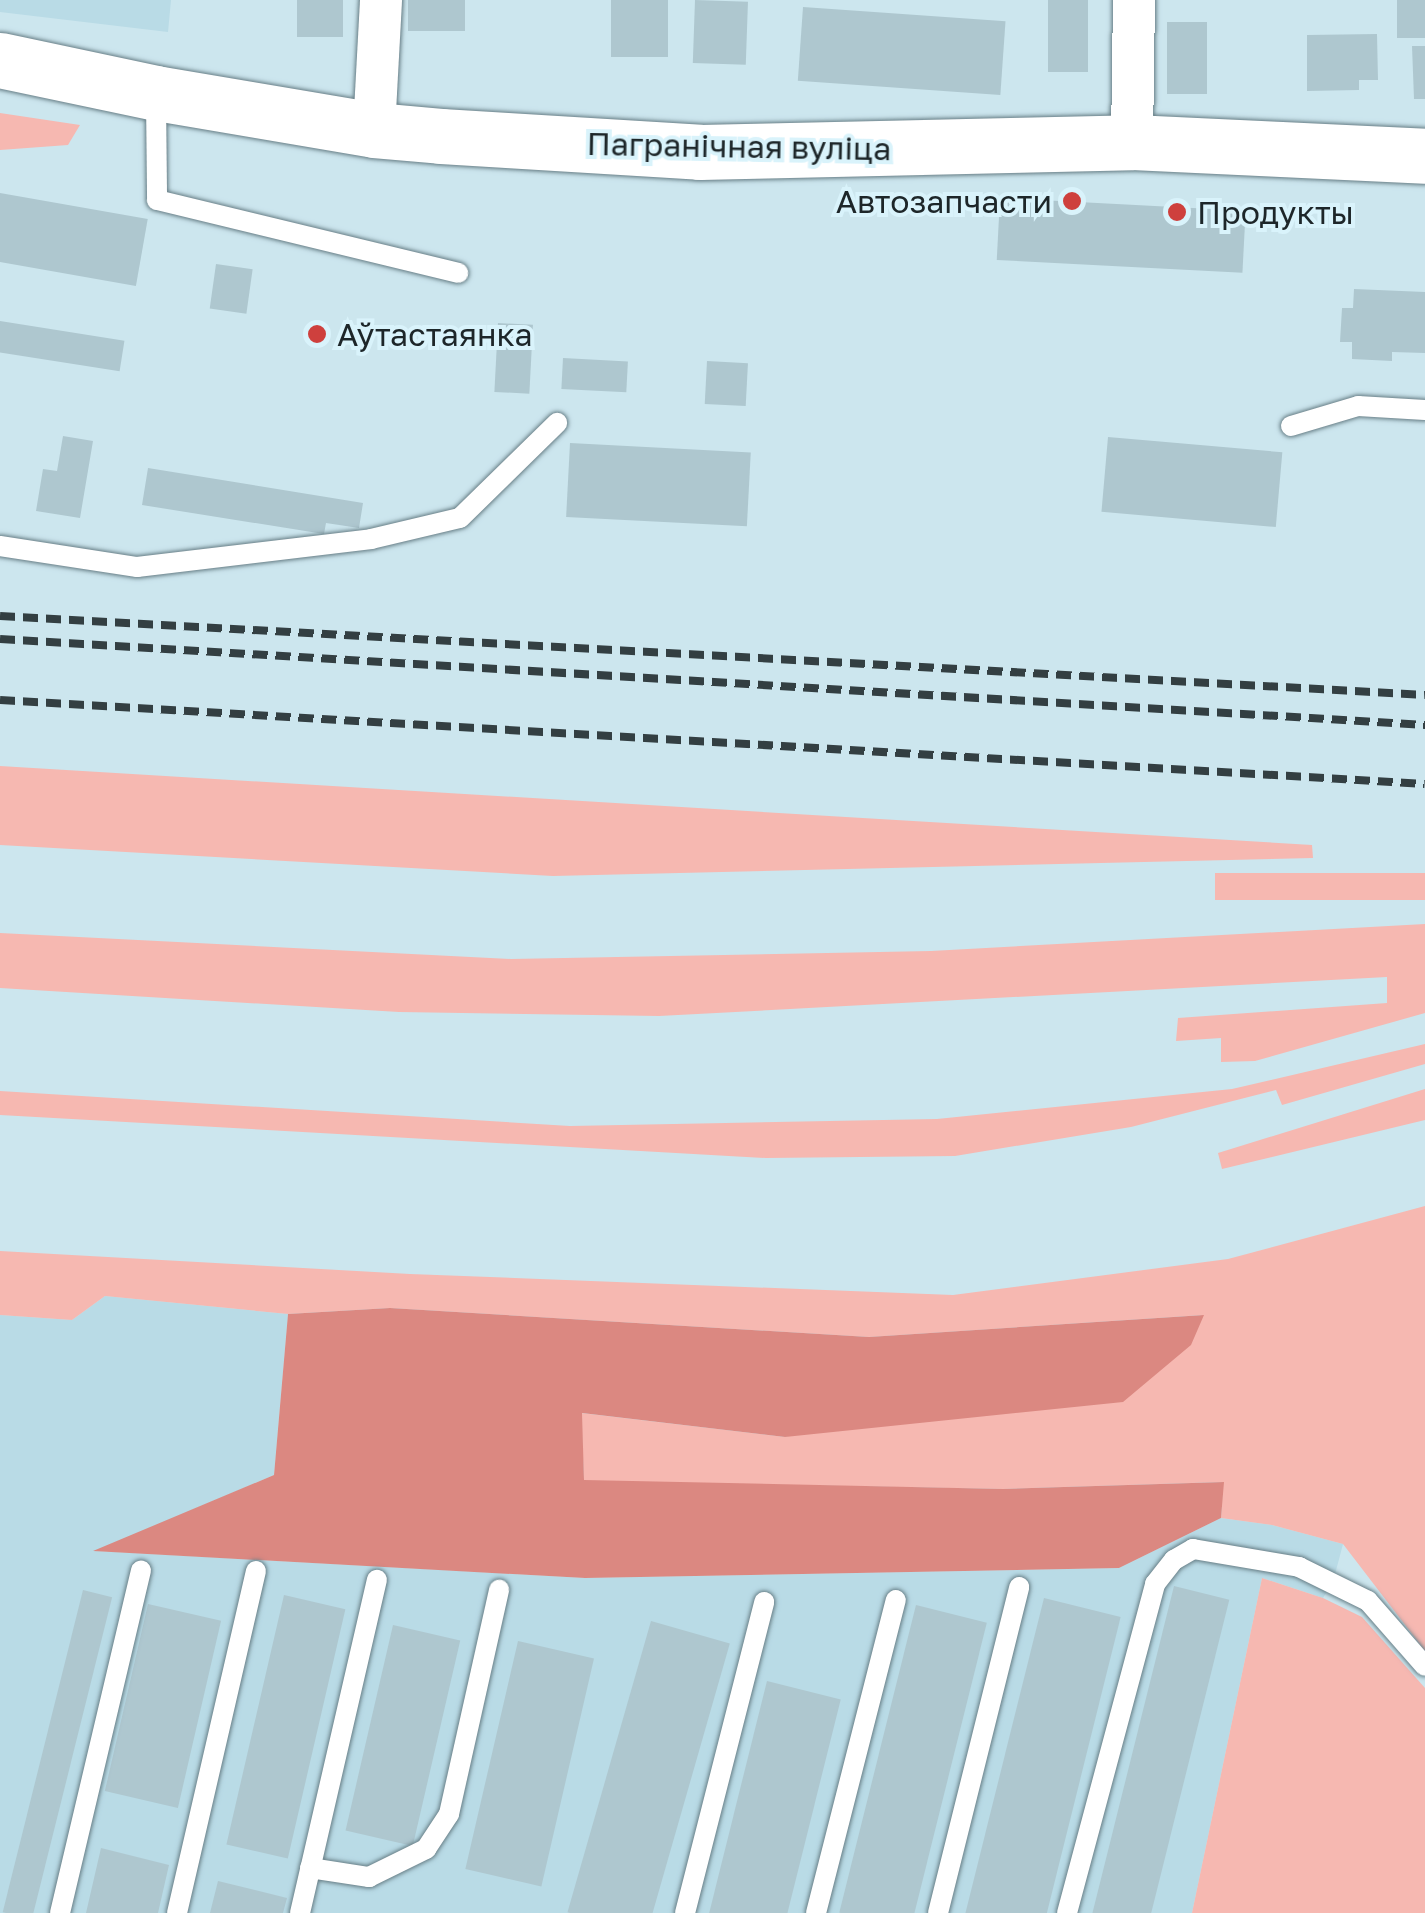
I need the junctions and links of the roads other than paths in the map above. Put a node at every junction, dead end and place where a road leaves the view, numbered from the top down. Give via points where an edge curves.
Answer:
1 (380, 0) edge
2 (1134, 0) edge
3 (0, 60) edge
4 (156, 92) junction
5 (374, 130) junction
6 (1132, 142) junction
7 (1425, 156) edge
8 (458, 273) dead end
9 (1425, 410) edge
10 (557, 422) dead end
11 (1291, 426) dead end
12 (0, 546) edge
13 (141, 1570) dead end
14 (256, 1572) dead end
15 (377, 1580) dead end
16 (1019, 1587) dead end
17 (499, 1590) dead end
18 (896, 1600) dead end
19 (764, 1602) dead end
20 (1425, 1666) edge
21 (310, 1868) junction
22 (60, 1913) edge
23 (177, 1913) edge
24 (300, 1913) edge
25 (685, 1913) edge
26 (816, 1913) edge
27 (938, 1913) edge
28 (1067, 1913) edge

1 - 5 street
2 - 6 street
3 - 4 main road, Пагранічная вуліца
4 - 5 main road, Пагранічная вуліца
4 - 8 lane via 157,200
5 - 6 main road, Пагранічная вуліца via 700,152
6 - 7 main road, Пагранічная вуліца
9 - 11 lane via 1358,406
10 - 12 lane via 460,518 370,540 137,567
13 - 22 lane
14 - 23 lane
15 - 21 lane
16 - 27 lane
17 - 21 lane via 449,1814 434,1837 426,1848 369,1878
18 - 26 lane
19 - 25 lane
20 - 28 lane via 1368,1600 1299,1567 1193,1549 1174,1560 1155,1584
21 - 24 lane

